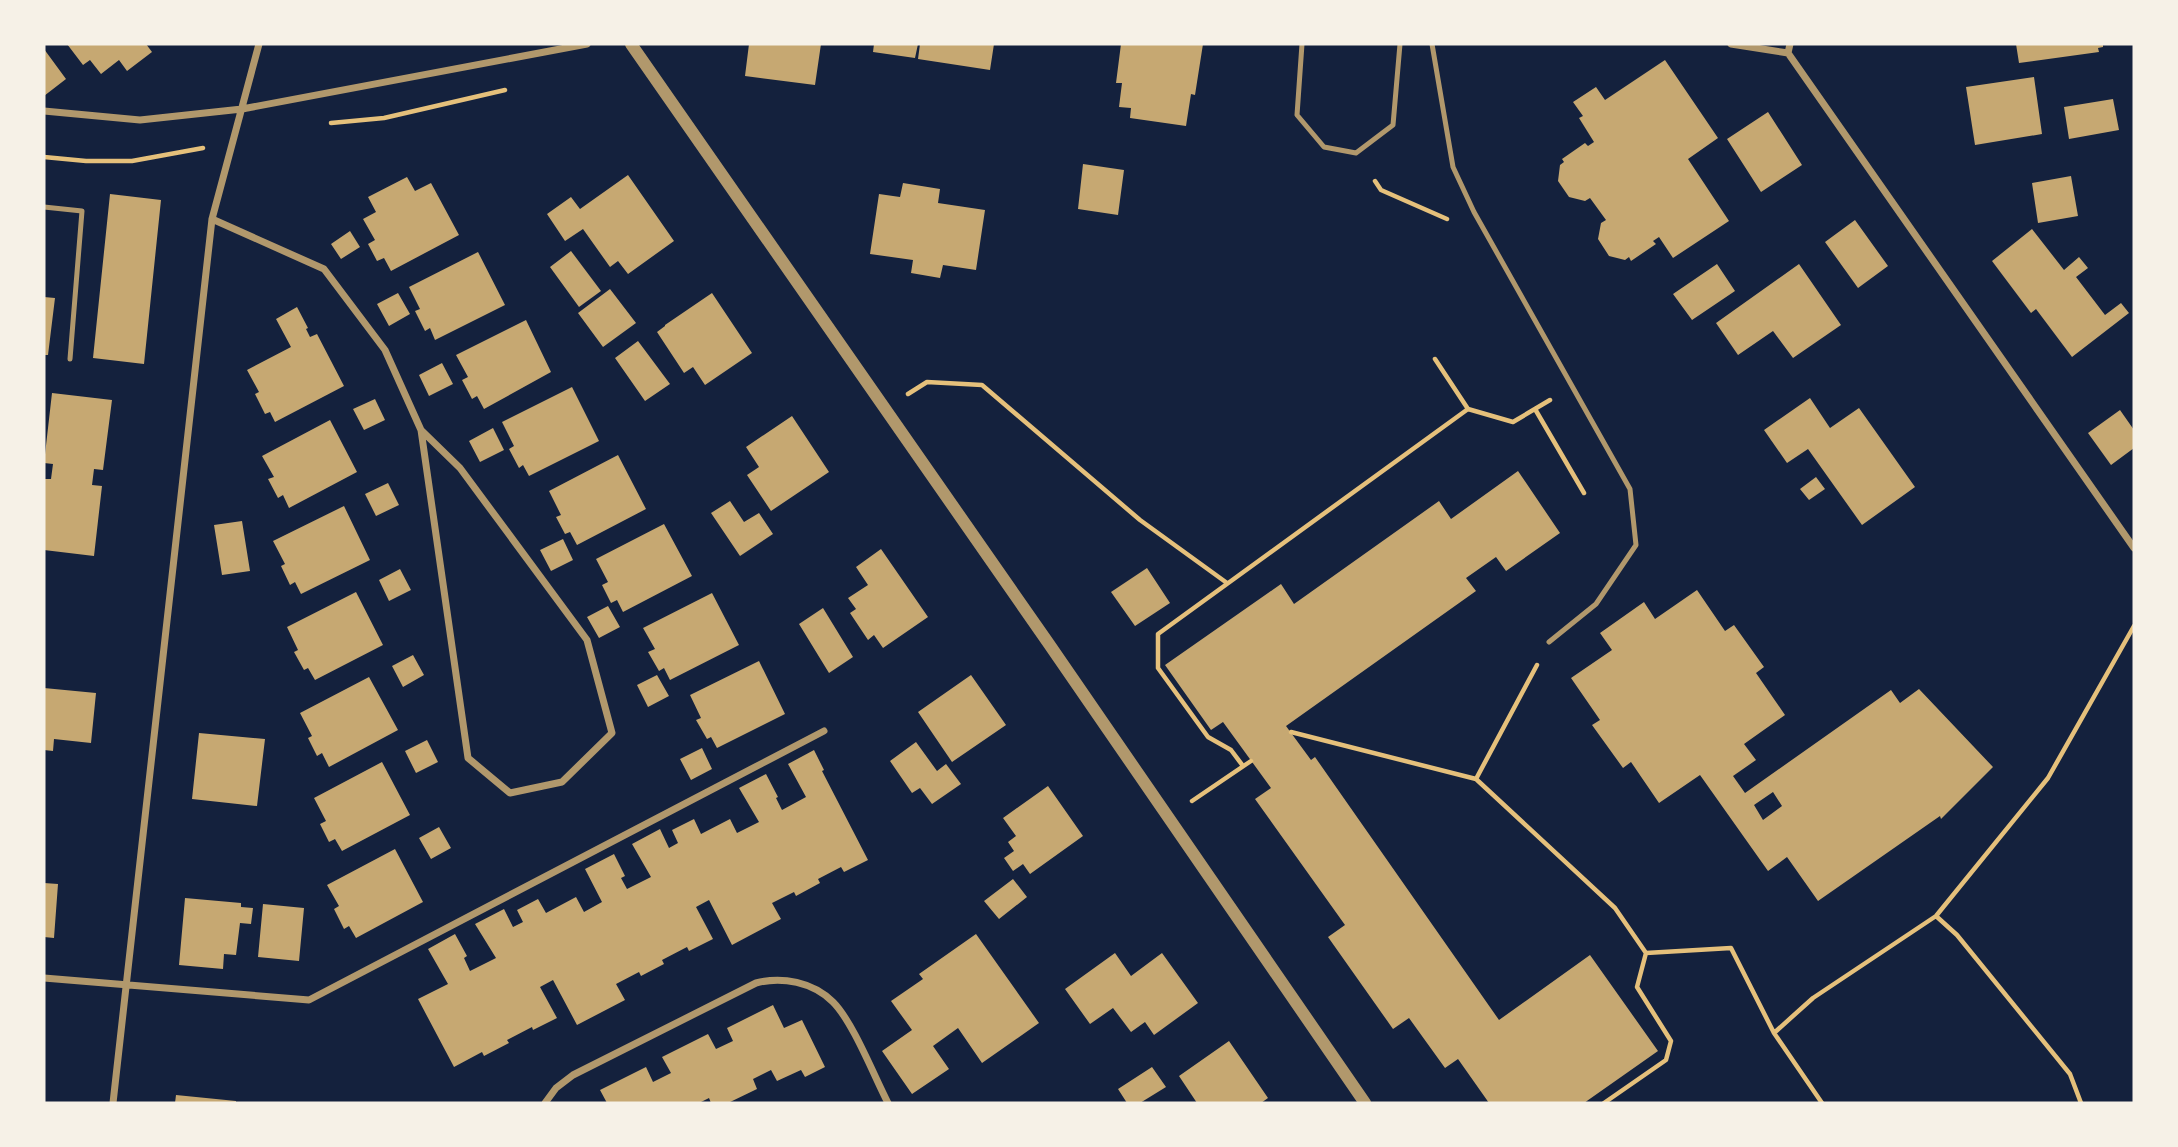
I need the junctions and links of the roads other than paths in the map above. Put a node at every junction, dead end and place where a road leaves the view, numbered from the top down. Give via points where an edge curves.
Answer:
1 (259, 44) edge
2 (587, 44) edge
3 (631, 44) edge
4 (1302, 44) edge
5 (1400, 44) edge
6 (1432, 44) edge
7 (1731, 44) edge
8 (1790, 44) edge
9 (1788, 53) junction
10 (242, 109) junction
11 (44, 111) edge
12 (44, 207) edge
13 (212, 219) junction
14 (70, 359) dead end
15 (421, 430) junction
16 (2134, 548) edge
17 (1549, 642) road end
18 (824, 731) dead end
19 (44, 978) edge
20 (127, 986) junction
21 (113, 1103) edge
22 (545, 1103) edge
23 (888, 1103) edge
24 (1366, 1103) edge

1 - 10 street
2 - 10 street
3 - 24 street
4 - 5 lane via 1297,115 1324,147 1356,153 1393,125
6 - 17 lane via 1453,167 1630,489 1636,545 1596,604
7 - 9 street
8 - 9 street
9 - 16 street
10 - 11 street via 141,120
10 - 13 street
12 - 14 lane via 82,211
13 - 15 street via 324,269 385,350
13 - 20 street
15 - 15 street via 468,758 510,793 562,782 612,733 587,640 460,468
18 - 20 street via 309,1000
19 - 20 street
20 - 21 street
22 - 23 street via 573,1075 769,979 800,982 833,1002

